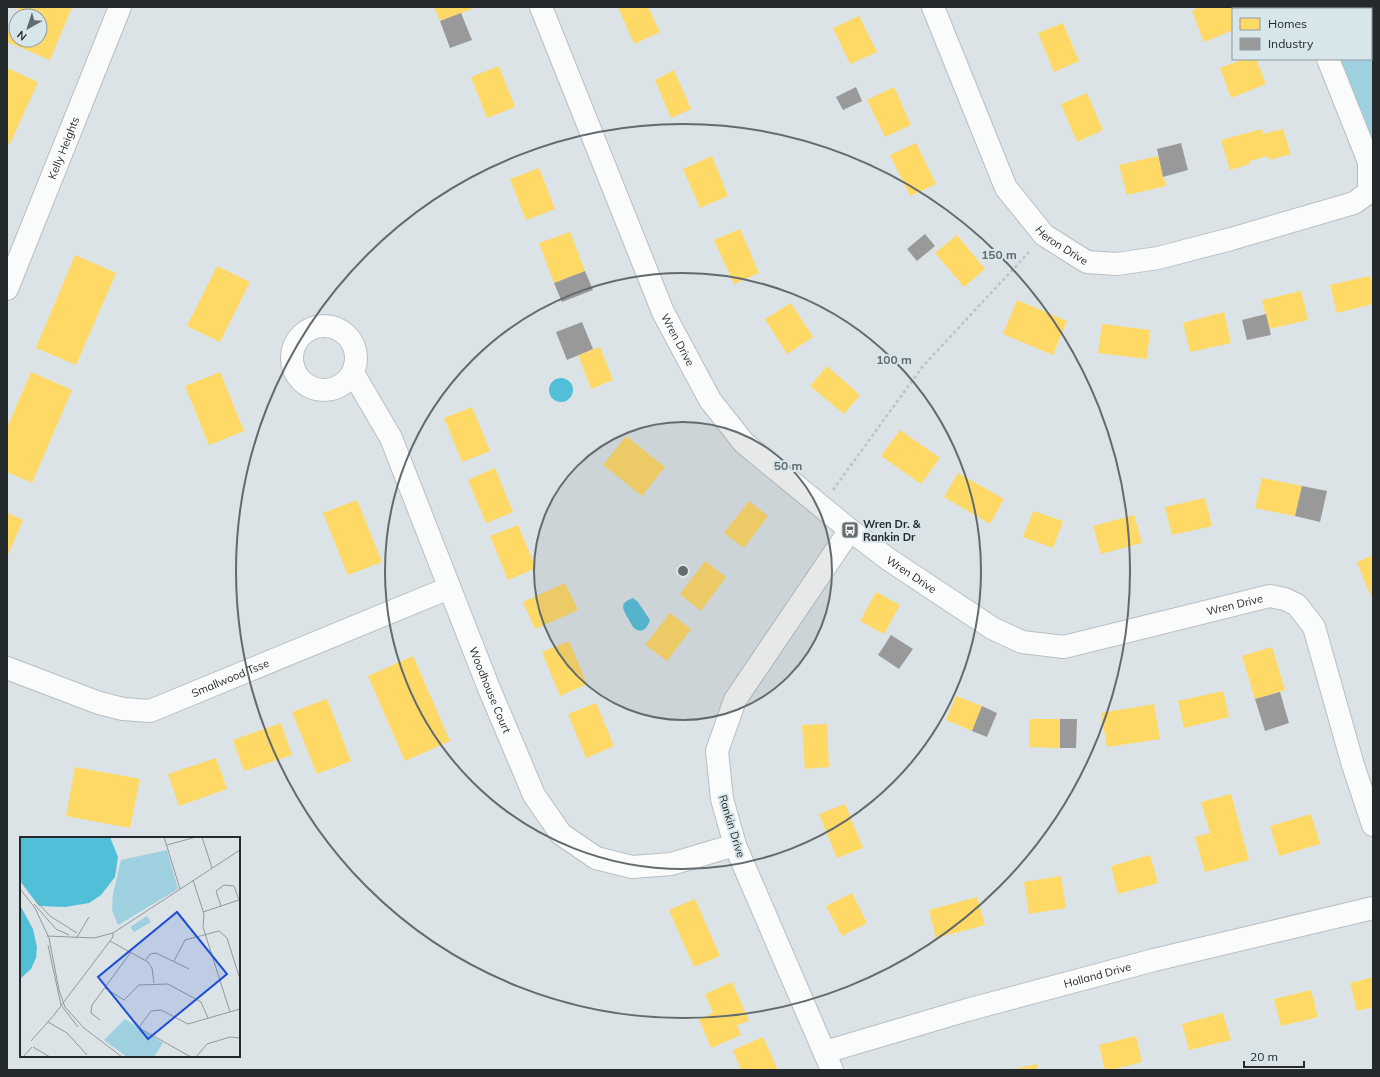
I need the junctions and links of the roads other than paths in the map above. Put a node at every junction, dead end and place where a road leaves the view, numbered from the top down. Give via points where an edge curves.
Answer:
1 (120, 7) edge
2 (540, 7) edge
3 (933, 7) edge
4 (1328, 60) edge
5 (7, 289) edge
6 (353, 373) dead end
7 (850, 530) junction
8 (449, 588) junction
9 (7, 668) edge
10 (1373, 825) edge
11 (735, 845) junction
12 (1373, 908) edge
13 (829, 1061) edge

1 - 5 street, Kelly Heights
2 - 7 street, Wren Drive via 663,312 706,394 744,443
3 - 4 street, Heron Drive via 1006,188 1044,235 1087,262 1117,264 1158,258 1354,203 1369,192 1369,162
6 - 8 street, Woodhouse Court via 391,438
7 - 10 street, Wren Drive via 888,559 992,628 1022,642 1064,647 1270,596 1297,605 1314,627 1353,765
7 - 11 street, Rankin Drive via 735,700 717,751 722,798
8 - 9 street, Smallwood Tsse via 150,711 99,703
8 - 11 street, Woodhouse Court via 534,795 561,834 596,858 632,867 672,864
11 - 13 street, Rankin Drive
12 - 13 street, Holland Drive via 1154,960 967,1010

